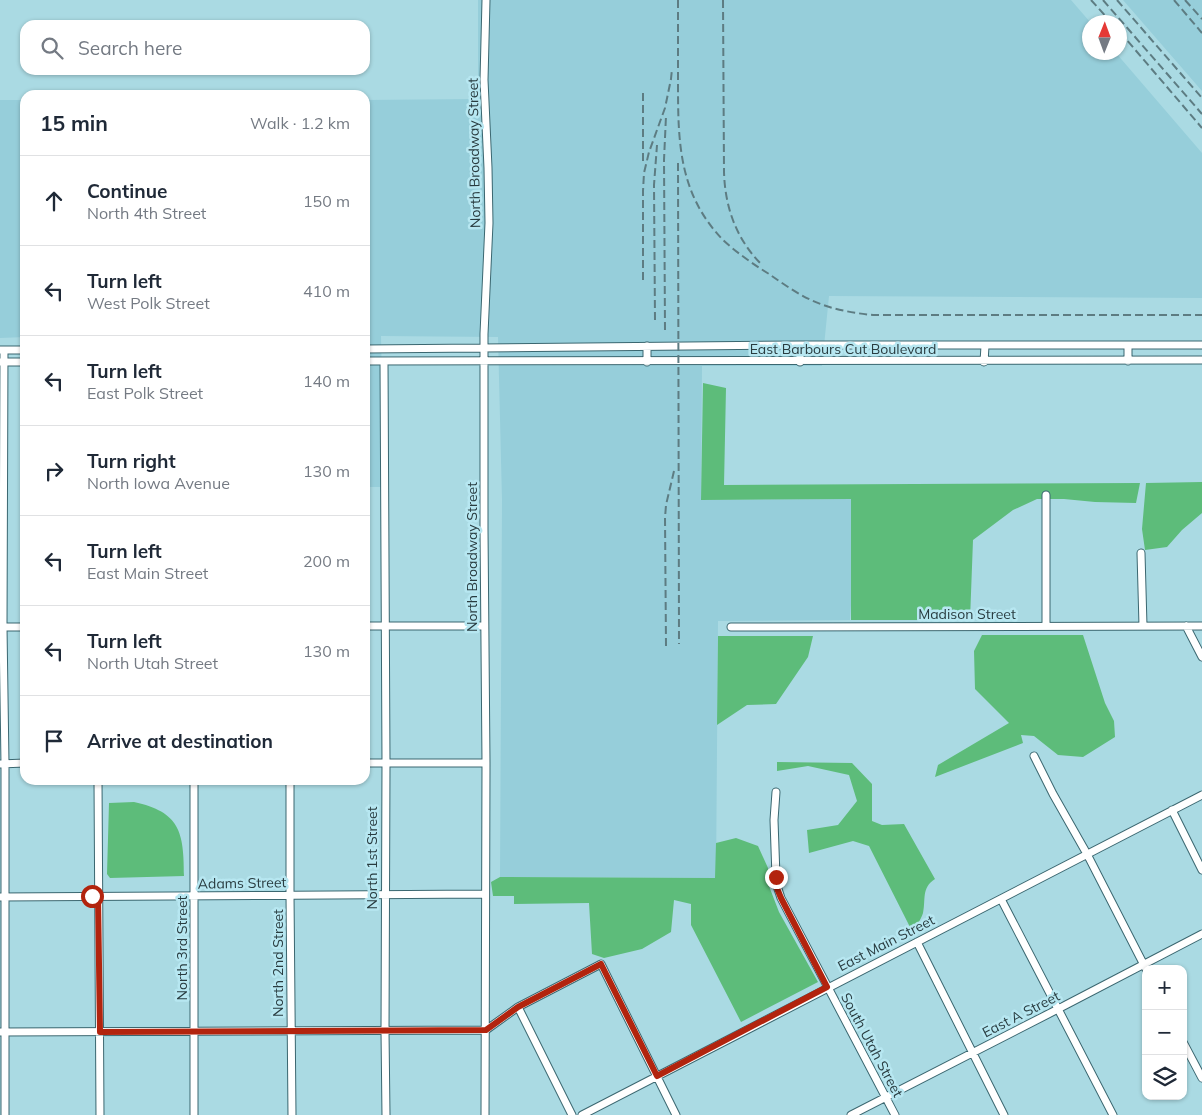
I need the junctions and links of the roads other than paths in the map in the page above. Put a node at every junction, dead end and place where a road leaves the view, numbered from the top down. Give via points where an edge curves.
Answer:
1 (486, 0) edge
2 (800, 345) junction
3 (1202, 345) edge
4 (647, 346) junction
5 (985, 346) junction
6 (1128, 346) junction
7 (484, 347) junction
8 (370, 348) edge
9 (2, 350) edge
10 (20, 350) edge
11 (1128, 360) junction
12 (1202, 360) edge
13 (384, 361) junction
14 (2, 362) edge
15 (20, 362) edge
16 (370, 362) edge
17 (484, 362) junction
18 (647, 362) junction
19 (800, 362) junction
20 (984, 362) junction
21 (1046, 495) dead end
22 (1141, 553) dead end
23 (370, 626) edge
24 (385, 626) junction
25 (484, 626) junction
26 (1046, 626) junction
27 (1143, 626) junction
28 (1186, 626) junction
29 (1202, 626) edge
30 (1, 627) edge
31 (20, 627) edge
32 (731, 627) dead end
33 (1202, 658) edge
34 (1034, 756) dead end
35 (370, 763) edge
36 (386, 763) junction
37 (486, 763) junction
38 (3, 764) edge
39 (20, 764) edge
40 (98, 785) edge
41 (194, 785) edge
42 (290, 785) edge
43 (776, 792) dead end
44 (1202, 795) edge
45 (1172, 810) junction
46 (1087, 854) junction
47 (1202, 870) edge
48 (384, 894) junction
49 (485, 894) junction
50 (290, 895) junction
51 (98, 896) junction
52 (194, 896) junction
53 (3, 897) edge
54 (1001, 898) junction
55 (1202, 934) edge
56 (917, 942) junction
57 (1143, 965) edge
58 (1146, 965) edge
59 (1142, 967) edge
60 (827, 987) junction
61 (518, 1007) junction
62 (1058, 1009) junction
63 (384, 1030) junction
64 (486, 1030) junction
65 (194, 1031) junction
66 (291, 1031) junction
67 (3, 1032) edge
68 (100, 1032) junction
69 (1187, 1050) edge
70 (972, 1053) junction
71 (657, 1076) junction
72 (1202, 1078) edge
73 (886, 1098) junction
74 (5, 1115) edge
75 (100, 1115) edge
76 (194, 1115) edge
77 (292, 1115) edge
78 (386, 1115) edge
79 (485, 1115) edge
80 (572, 1115) edge
81 (582, 1115) edge
82 (676, 1115) edge
83 (852, 1115) edge
84 (895, 1115) edge
85 (1004, 1115) edge
86 (1113, 1115) edge

1 - 7 street, North Broadway Street via 484,80 488,223
2 - 4 street, East Barbours Cut Boulevard
2 - 5 street, East Barbours Cut Boulevard
2 - 19 street
3 - 6 street, East Barbours Cut Boulevard
4 - 7 street, East Barbours Cut Boulevard
4 - 18 street
5 - 6 street, East Barbours Cut Boulevard
5 - 20 street
6 - 11 street
7 - 8 street, East Barbours Cut Boulevard
7 - 17 street, North Broadway Street
9 - 10 street
9 - 14 street
11 - 12 street, East Barbours Cut Boulevard
11 - 20 street, East Barbours Cut Boulevard
13 - 16 street, East Barbours Cut Boulevard
13 - 17 street, East Barbours Cut Boulevard
13 - 24 street, North 1st Street
14 - 15 street
14 - 30 street
17 - 18 street, East Barbours Cut Boulevard
17 - 25 street, North Broadway Street
18 - 19 street, East Barbours Cut Boulevard
19 - 20 street, East Barbours Cut Boulevard
21 - 26 street
22 - 27 street
23 - 24 street
24 - 25 street
24 - 36 street, North 1st Street
25 - 37 street, North Broadway Street
26 - 27 street, Madison Street
26 - 32 street, Madison Street
27 - 28 street, Madison Street
28 - 29 street, Madison Street
28 - 33 street
30 - 31 street
30 - 38 street
34 - 46 street
35 - 36 street
36 - 37 street
36 - 48 street, North 1st Street
37 - 49 street, North Broadway Street
38 - 39 street
38 - 53 street
40 - 51 street
41 - 52 street, North 3rd Street
42 - 50 street, North 2nd Street
43 - 60 street, South Utah Street via 776,886
44 - 45 street, East Main Street
45 - 46 street, East Main Street
45 - 47 street
46 - 54 street, East Main Street
46 - 57 street
48 - 49 street, Adams Street
48 - 50 street, Adams Street
48 - 63 street, North 1st Street
49 - 64 street, North Broadway Street
50 - 52 street, Adams Street
50 - 66 street, North 2nd Street
51 - 52 street, Adams Street
51 - 53 street, Adams Street
51 - 68 street
52 - 65 street, North 3rd Street
53 - 67 street
54 - 56 street, East Main Street
54 - 62 street
55 - 58 street, East A Street
56 - 60 street, East Main Street
56 - 70 street
59 - 62 street, East A Street
60 - 71 street, East Main Street
60 - 73 street, South Utah Street
61 - 64 street
61 - 71 street via 601,964
61 - 80 street
62 - 70 street, East A Street
62 - 86 street
63 - 64 street
63 - 66 street
63 - 78 street, North 1st Street
64 - 79 street, North Broadway Street
65 - 66 street
65 - 68 street
65 - 76 street, North 3rd Street
66 - 77 street, North 2nd Street
67 - 68 street
67 - 74 street
68 - 75 street
69 - 72 street
70 - 73 street, East A Street
70 - 85 street
71 - 81 street, East Main Street
71 - 82 street
73 - 83 street, East A Street
73 - 84 street, South Utah Street

